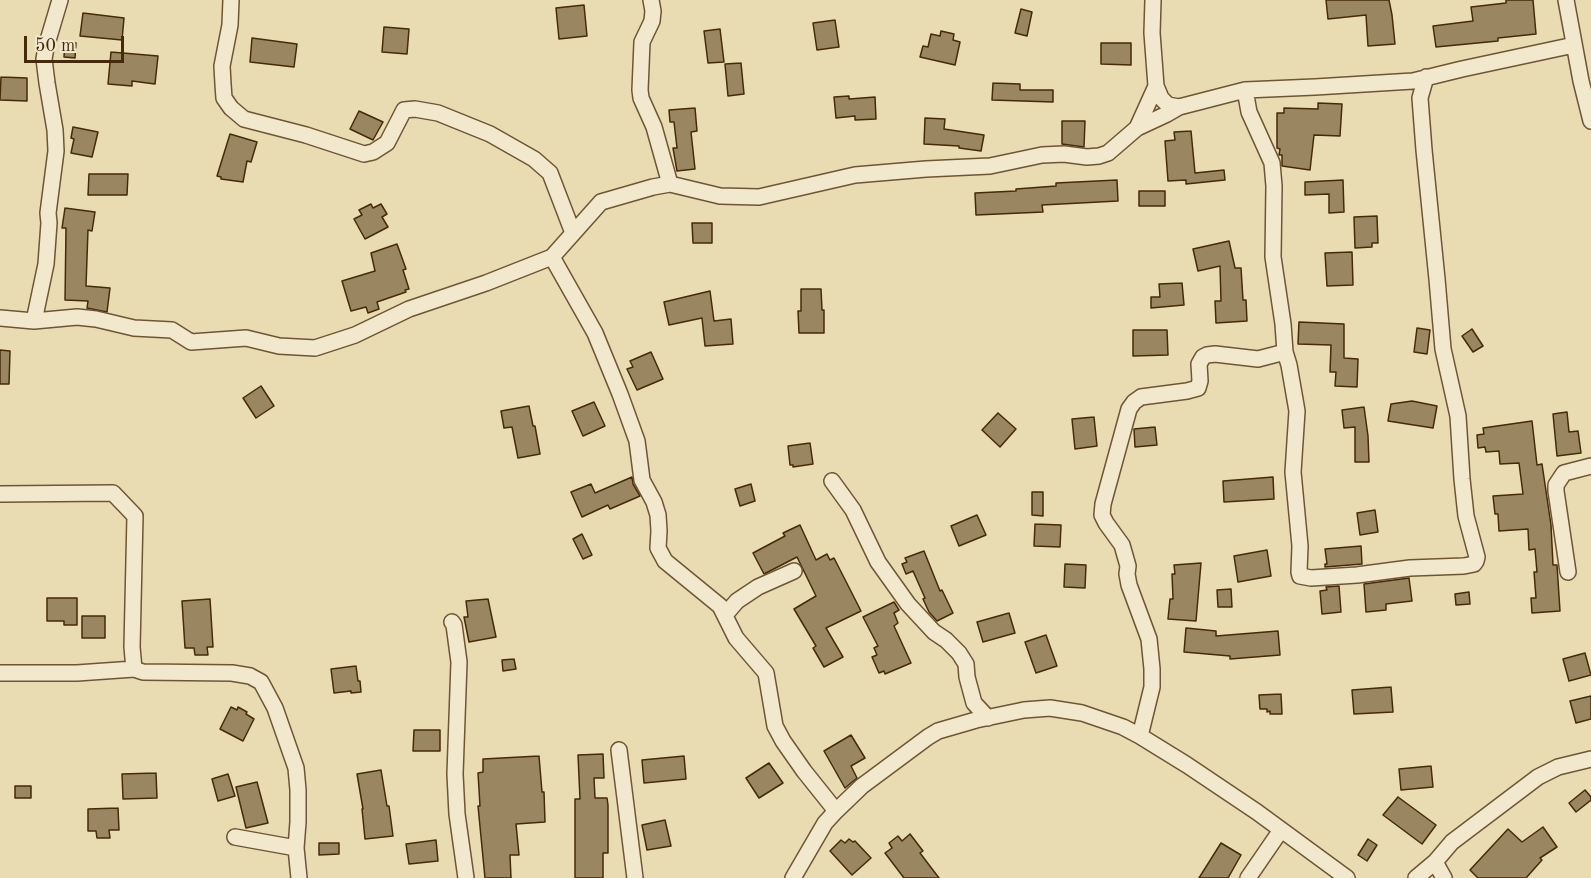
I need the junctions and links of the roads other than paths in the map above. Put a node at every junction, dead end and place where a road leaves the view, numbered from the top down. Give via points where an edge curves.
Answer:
1 (60, 0) edge
2 (231, 0) edge
3 (651, 0) edge
4 (1153, 0) edge
5 (1566, 0) edge
6 (1574, 45) junction
7 (1426, 78) junction
8 (1156, 86) junction
9 (1245, 90) junction
10 (1179, 107) junction
11 (1591, 121) edge
12 (1137, 128) junction
13 (670, 184) junction
14 (573, 233) junction
15 (552, 257) junction
16 (0, 318) edge
17 (34, 321) junction
18 (1285, 352) junction
19 (1591, 466) edge
20 (832, 481) dead end
21 (0, 494) edge
22 (794, 571) dead end
23 (1568, 572) dead end
24 (725, 615) junction
25 (452, 622) dead end
26 (134, 669) junction
27 (0, 673) edge
28 (988, 718) junction
29 (1140, 736) junction
30 (619, 750) dead end
31 (1589, 761) edge
32 (837, 811) junction
33 (1281, 830) junction
34 (235, 837) dead end
35 (296, 848) junction
36 (1435, 862) junction
37 (299, 878) edge
38 (466, 878) edge
39 (635, 878) edge
40 (793, 878) edge
41 (1248, 878) edge
42 (1347, 878) edge
43 (1416, 878) edge
44 (1444, 878) edge

1 - 17 street via 44,59 56,151 46,264
2 - 14 street via 222,66 224,98 244,119 364,154 387,143 404,110 438,113 490,134 550,172
3 - 13 street via 652,21 642,42 640,90
4 - 8 street
5 - 6 street
6 - 7 street
6 - 11 street
7 - 9 street
7 - 18 street via 1420,98 1443,349 1458,416 1466,516 1477,557 1474,564 1300,576 1293,472 1297,411
8 - 10 street via 1168,105
8 - 12 street
9 - 10 street
9 - 18 street via 1249,112 1272,163 1273,257
10 - 12 street
12 - 13 street via 1099,156 1042,155 990,166 855,175 759,197 720,196
13 - 14 street via 601,202
14 - 15 street
15 - 17 street via 315,348 279,346 246,338 191,342 172,330 77,317
15 - 24 street via 596,333 624,403 637,441 642,480 658,515 658,548 664,561 720,606
16 - 17 street
18 - 29 street via 1258,359 1207,354 1199,364 1198,387 1142,397 1129,409 1102,515 1122,545 1129,585 1149,639 1152,687
19 - 23 street via 1564,473 1556,484
20 - 28 street via 853,510 878,562 902,595 934,632 959,653 966,664 974,703
21 - 26 street via 113,493 135,516
22 - 24 street via 737,600
24 - 32 street via 736,638 766,673 773,720 783,741
25 - 38 street via 459,662 455,774
26 - 27 street
26 - 35 street via 232,673 261,682 275,708 296,768
28 - 29 street via 1050,708 1082,713
28 - 32 street via 928,737 862,786
29 - 33 street
30 - 39 street
31 - 36 street via 1558,767 1538,777 1452,842
32 - 40 street via 825,823
33 - 41 street
33 - 42 street
34 - 35 street
35 - 37 street
36 - 43 street
36 - 44 street

